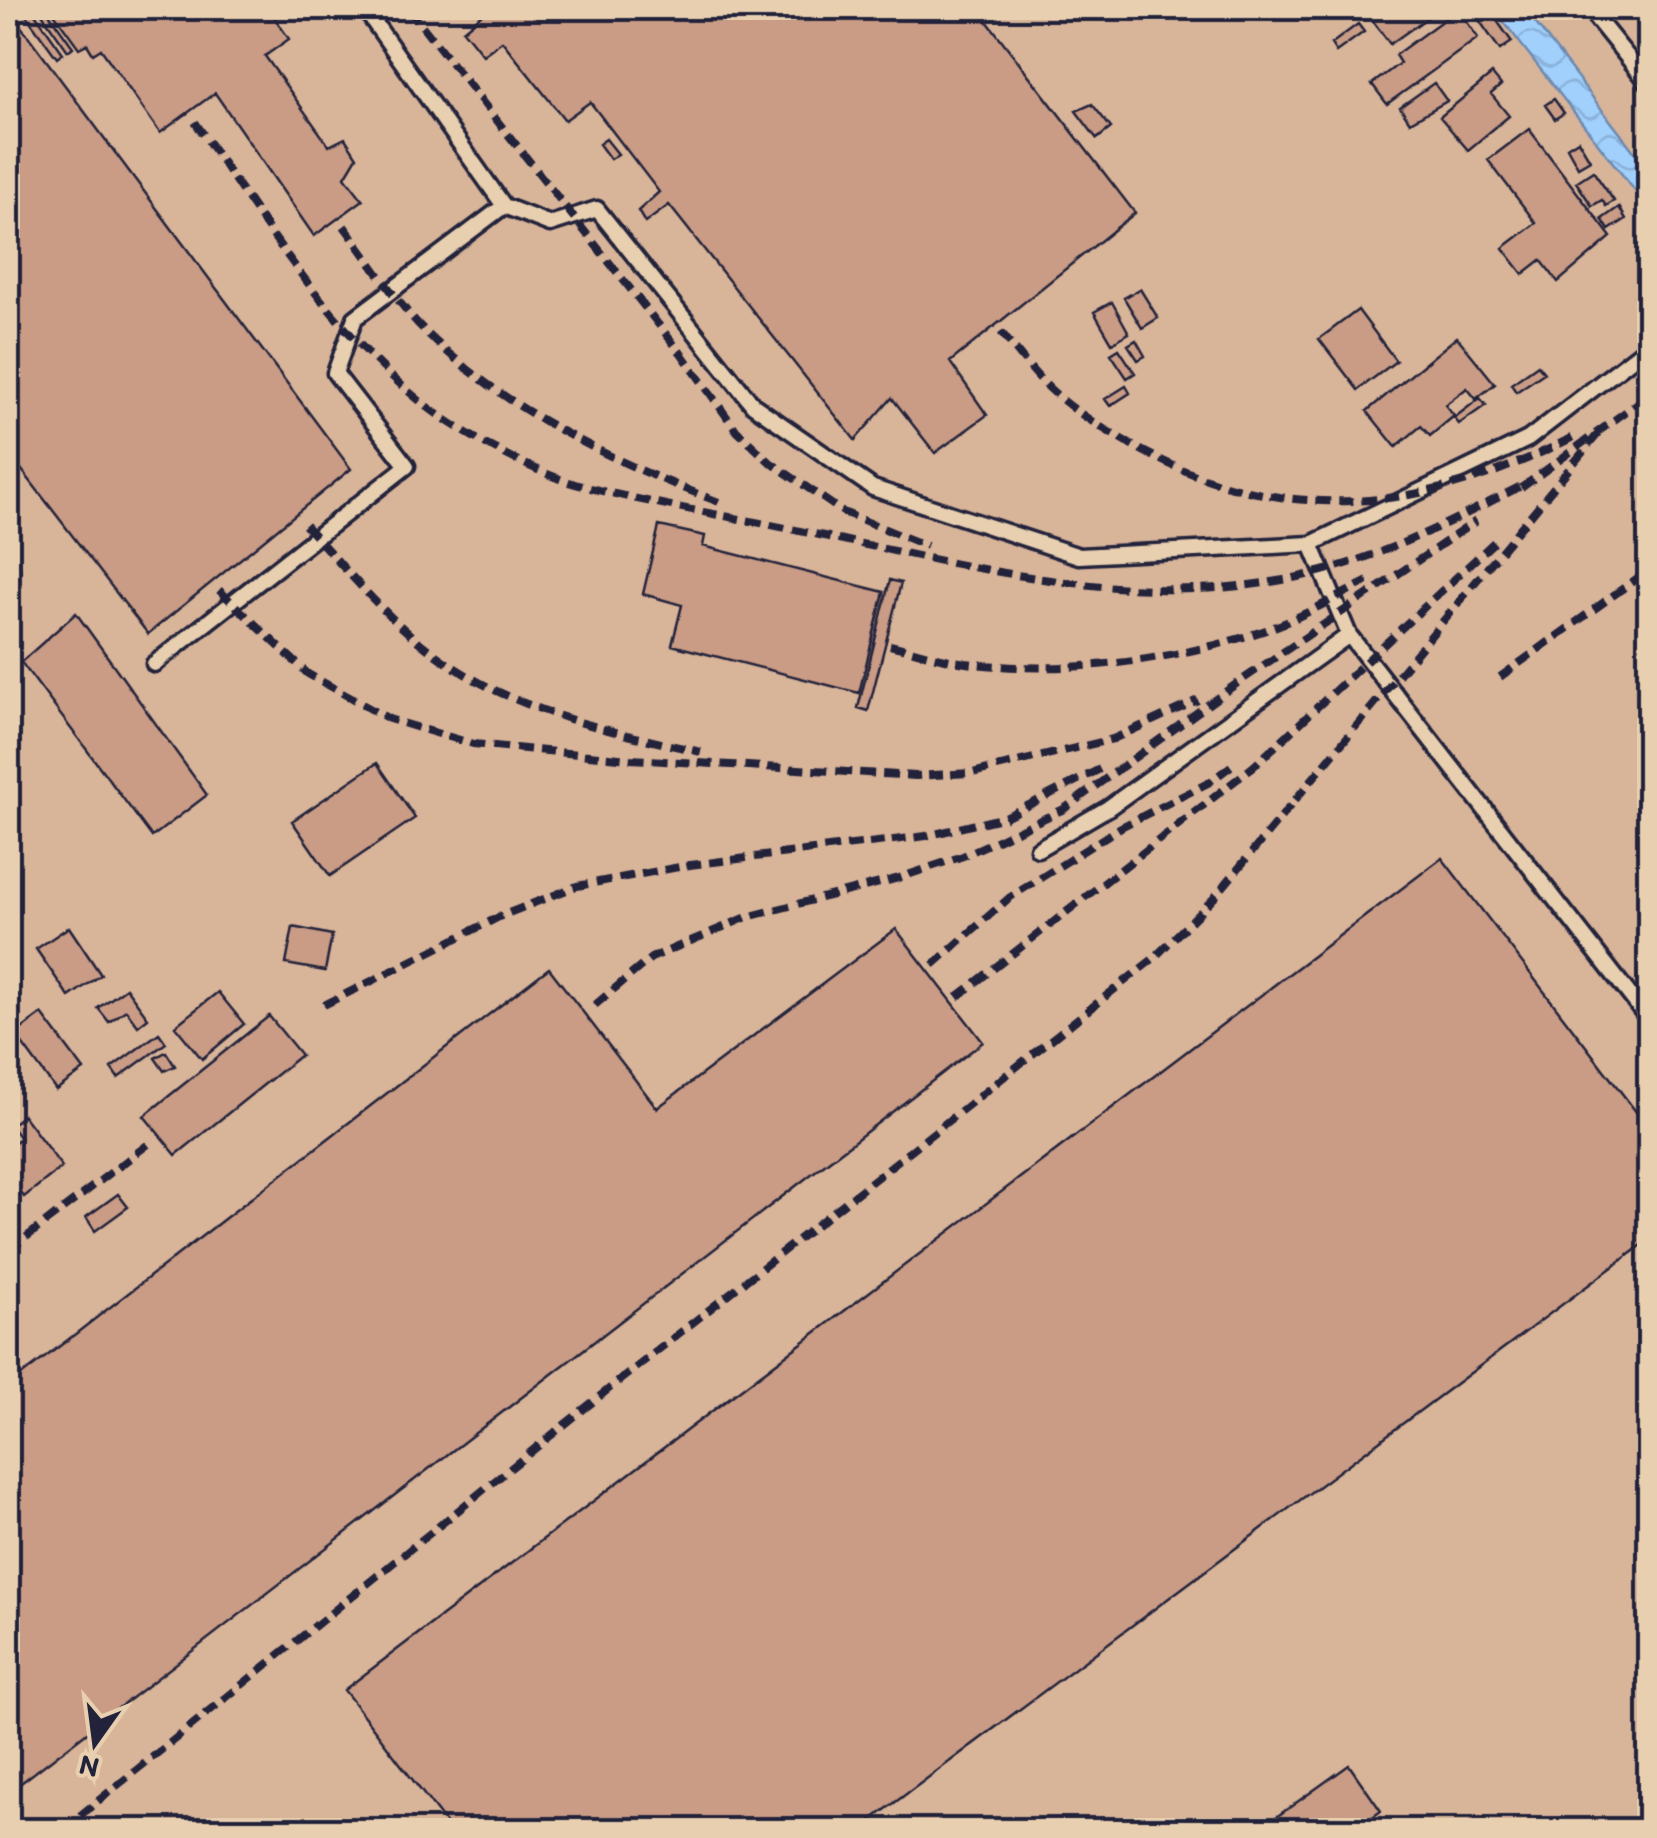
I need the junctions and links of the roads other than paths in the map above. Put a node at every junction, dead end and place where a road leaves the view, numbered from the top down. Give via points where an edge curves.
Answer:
1 (364, 8) edge
2 (1588, 8) edge
3 (1650, 84) edge
4 (504, 206) junction
5 (1650, 346) edge
6 (1311, 544) junction
7 (1349, 635) junction
8 (154, 664) dead end
9 (1038, 849) dead end
10 (1650, 1021) edge

1 - 4 lane
2 - 3 lane
4 - 6 lane via 550,224 596,209 753,405 873,488 1078,556
4 - 8 lane via 354,318 335,373 407,466
5 - 6 lane via 1528,439
6 - 7 lane
7 - 9 lane via 1108,808
7 - 10 lane

